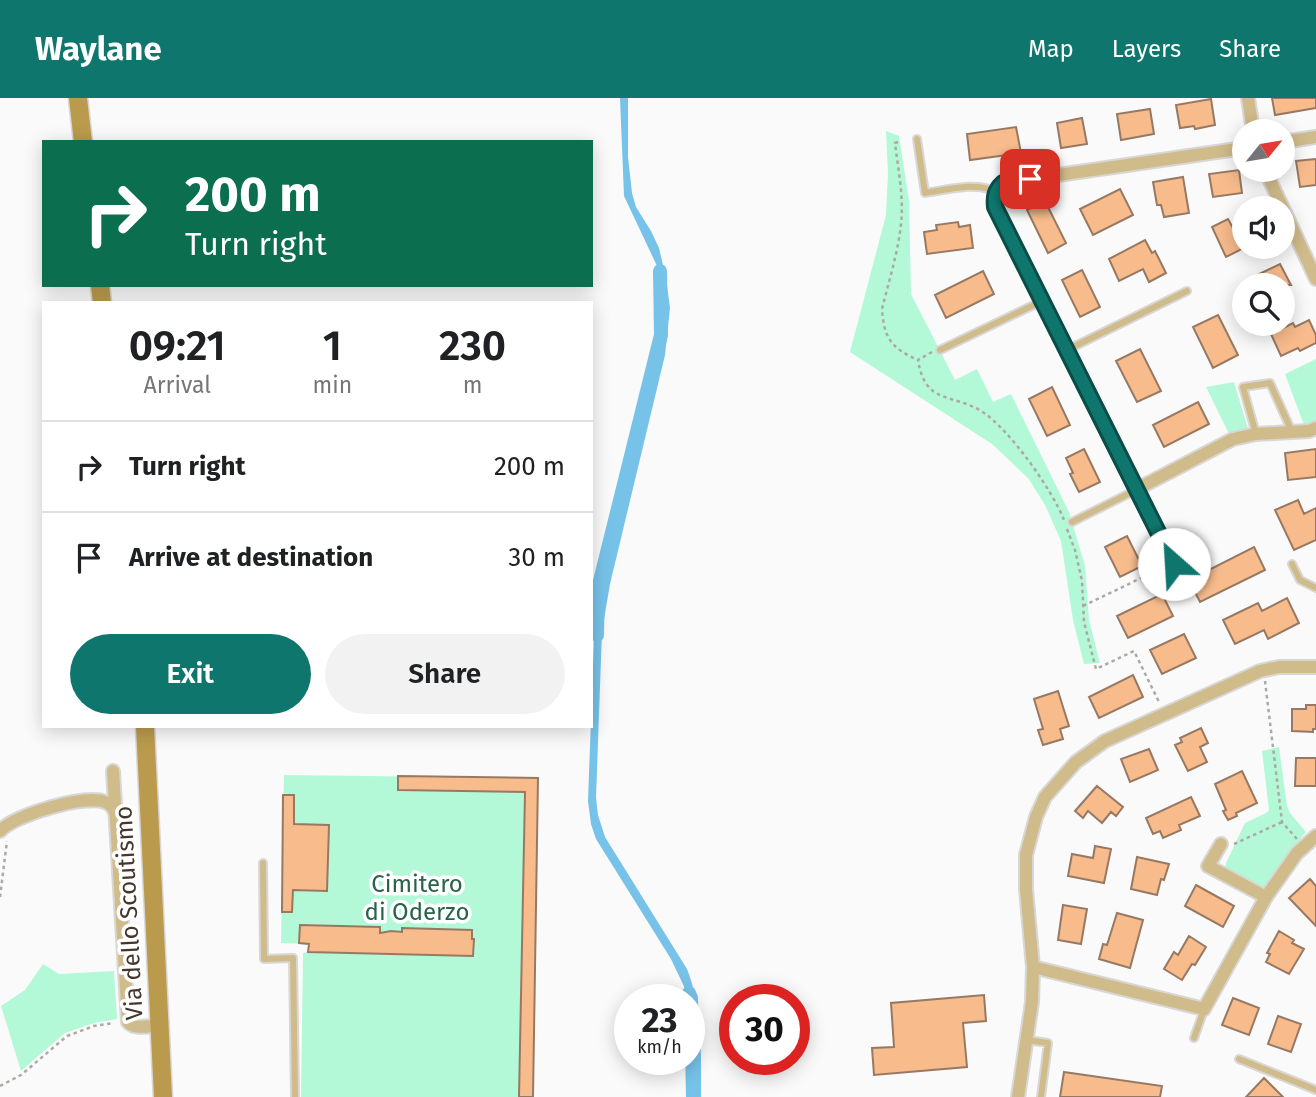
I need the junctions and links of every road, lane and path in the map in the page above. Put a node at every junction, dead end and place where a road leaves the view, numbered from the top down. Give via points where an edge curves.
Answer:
1 (78, 98) edge
2 (1248, 98) edge
3 (1251, 119) edge
4 (1316, 136) edge
5 (917, 139) dead end
6 (83, 140) edge
7 (1295, 140) edge
8 (898, 142) dead end
9 (1232, 150) edge
10 (1271, 182) edge
11 (996, 192) junction
12 (1316, 279) edge
13 (1187, 291) dead end
14 (1042, 301) junction
15 (940, 350) joint
16 (1067, 350) junction
17 (918, 360) junction
18 (1316, 428) edge
19 (1292, 432) junction
20 (1256, 434) junction
21 (1137, 489) junction
22 (1072, 523) dead end
23 (1174, 564) dead end
24 (1292, 564) dead end
25 (1160, 569) dead end
26 (1316, 588) edge
27 (1083, 606) junction
28 (1316, 667) edge
29 (1264, 670) junction
30 (1165, 713) junction
31 (145, 728) edge
32 (113, 771) dead end
33 (117, 817) junction
34 (1282, 822) junction
35 (4, 834) edge
36 (1316, 836) edge
37 (1221, 844) joint
38 (1304, 846) junction
39 (262, 863) dead end
40 (0, 897) edge
41 (1266, 897) junction
42 (1033, 967) junction
43 (1204, 1009) junction
44 (128, 1022) junction
45 (159, 1025) junction
46 (1194, 1038) dead end
47 (1027, 1040) junction
48 (1239, 1059) dead end
49 (0, 1086) edge
50 (1316, 1090) edge
51 (163, 1097) edge
52 (295, 1097) edge
53 (1018, 1097) edge
54 (1041, 1097) edge

1 - 6 street
2 - 3 street
4 - 7 street
5 - 11 lane via 925,193 975,186
8 - 17 path via 901,221 882,309 886,333 895,347
9 - 11 street via 1003,183
10 - 12 street
11 - 14 street via 995,207
13 - 16 lane
14 - 15 lane
14 - 16 street
15 - 17 path
16 - 21 street
17 - 27 path via 923,379 934,392 981,411 1035,469 1061,513 1075,550
18 - 19 street
19 - 20 street
19 - 20 lane via 1270,383 1243,387
20 - 21 street via 1233,439
21 - 22 lane
21 - 23 street
24 - 26 lane via 1300,580
25 - 27 path
27 - 30 path via 1096,669 1135,651
28 - 29 street
29 - 30 street
29 - 34 path
30 - 42 street via 1091,750 1045,797 1026,855
31 - 45 street, Via dello Scoutismo
32 - 33 street
33 - 35 street via 104,802 68,803 9,823
33 - 44 street
34 - 37 path via 1228,847
34 - 38 path
35 - 40 path
36 - 38 street
37 - 41 street via 1208,866
38 - 41 street
39 - 52 lane via 264,959 293,958
41 - 43 street
42 - 43 street
42 - 47 street
43 - 46 lane
44 - 45 street via 137,1027
44 - 49 path via 94,1026 67,1036 21,1075
45 - 51 street, Via dello Scoutismo
47 - 53 street
47 - 54 lane via 1048,1044
48 - 50 lane

